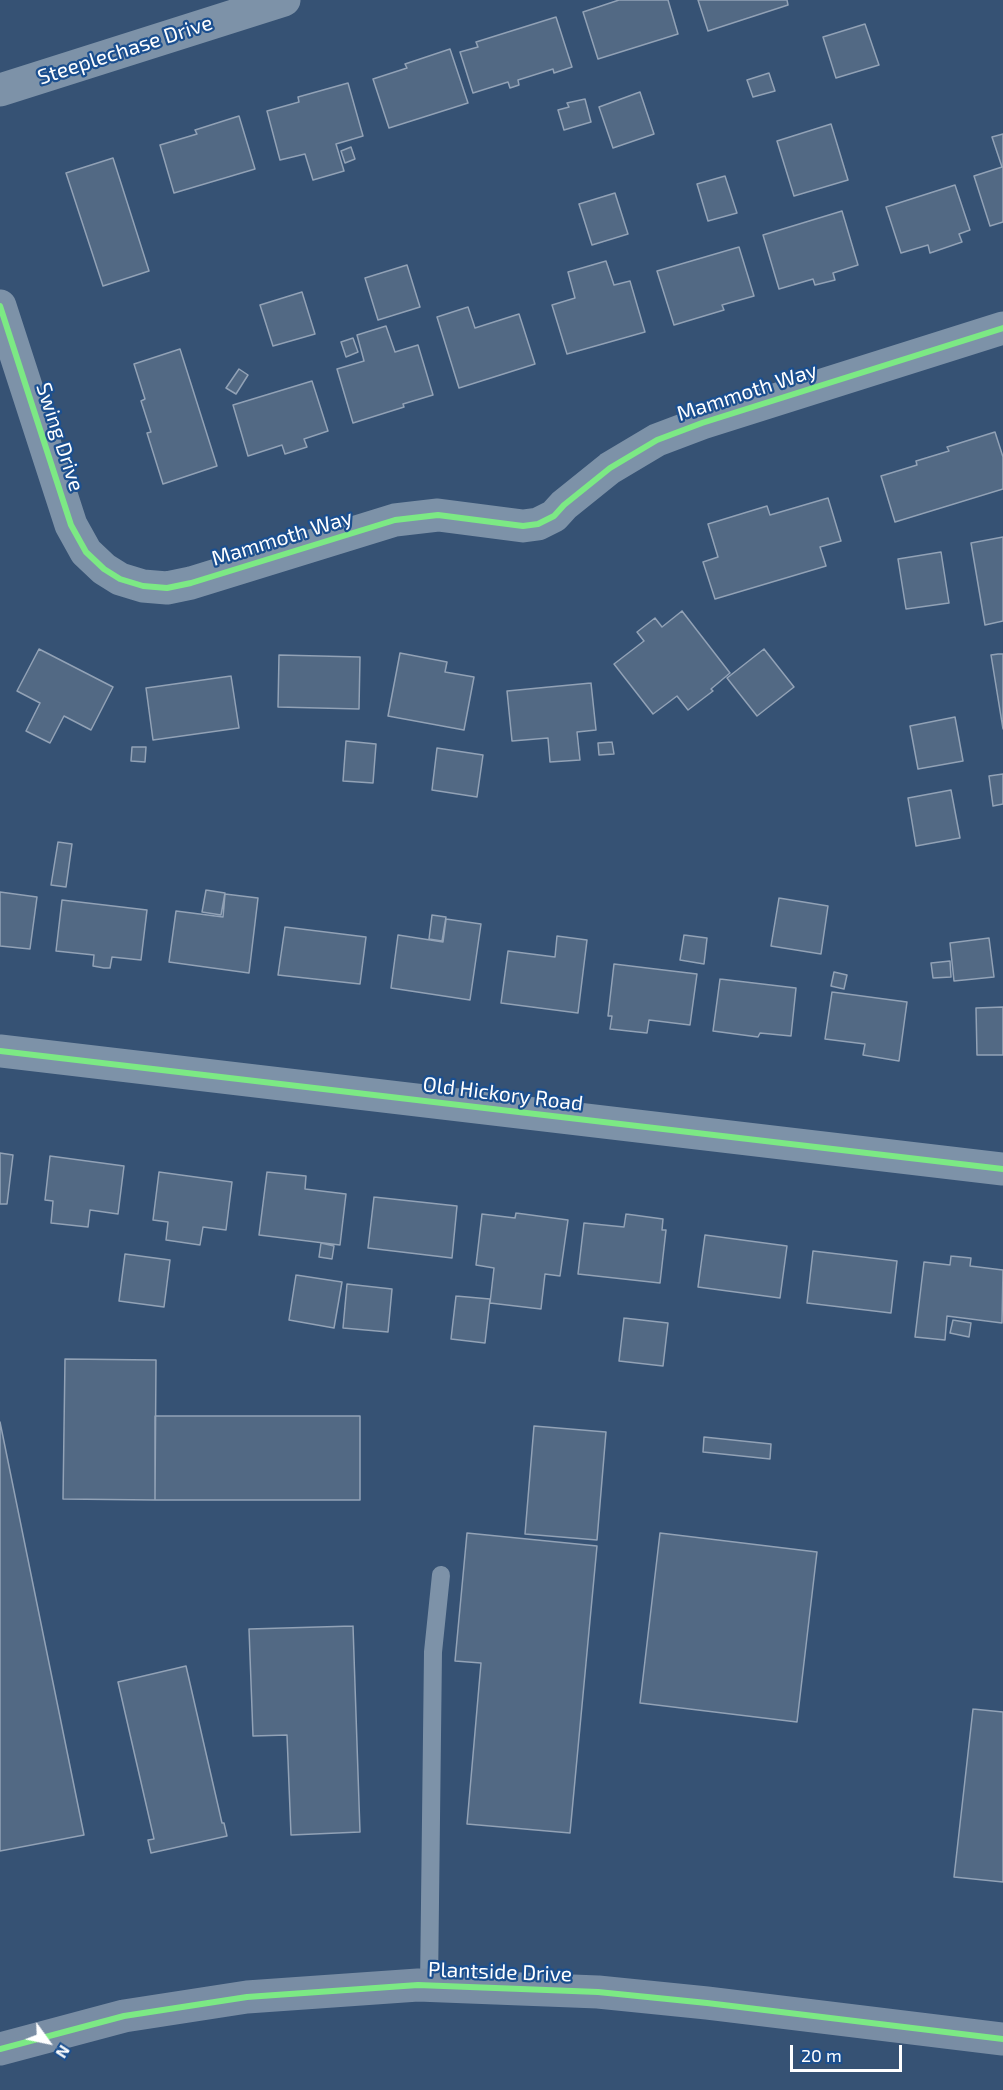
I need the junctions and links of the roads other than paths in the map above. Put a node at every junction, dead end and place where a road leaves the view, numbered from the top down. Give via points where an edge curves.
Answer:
1 (284, 0) edge
2 (0, 90) edge
3 (0, 306) edge
4 (1003, 328) edge
5 (104, 569) joint
6 (0, 1051) edge
7 (1003, 1169) edge
8 (441, 1575) dead end
9 (429, 1986) junction
10 (1003, 2039) edge
11 (0, 2049) edge

1 - 2 street, Steeplechase Drive
3 - 5 street, Swing Drive via 71,525 86,552
4 - 5 street, Mammoth Way via 657,440 610,468 554,516 538,524 523,526 438,515 394,520 167,588 143,586
6 - 7 street, Old Hickory Road
8 - 9 lane via 434,1652
9 - 10 street, Plantside Drive via 598,1992
9 - 11 street, Plantside Drive via 247,1996 124,2016

